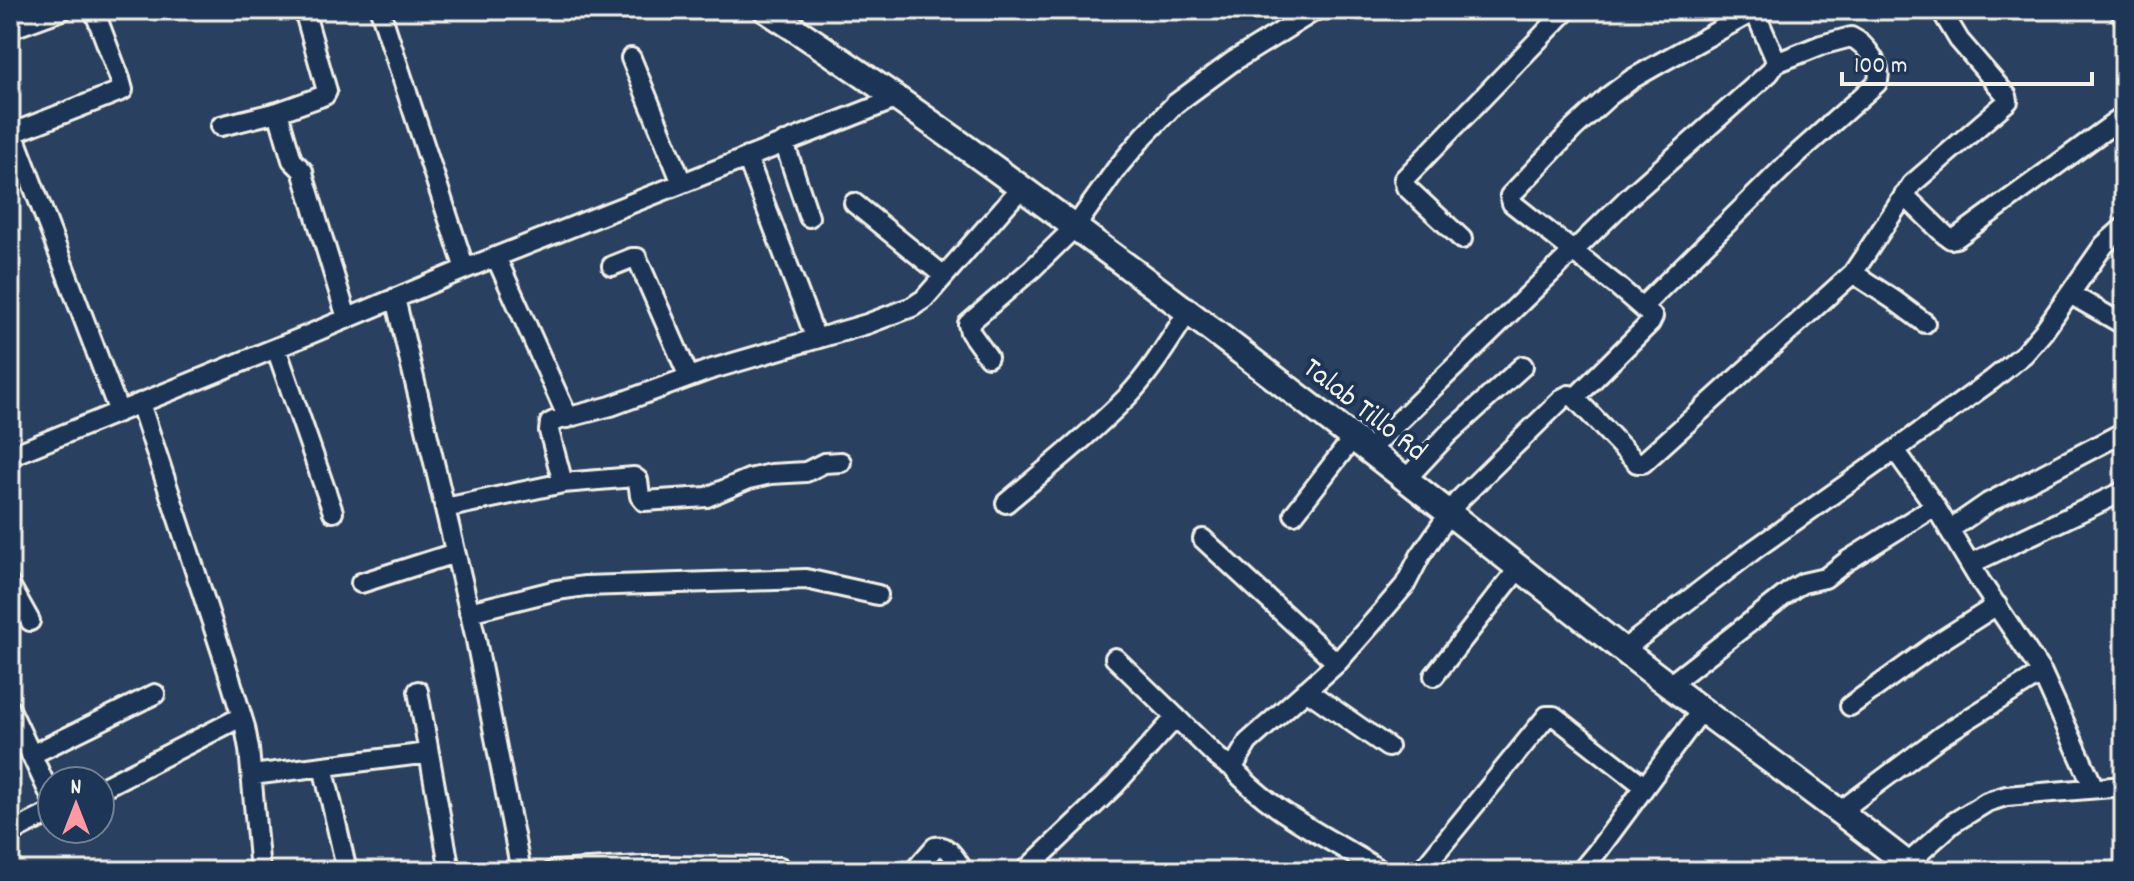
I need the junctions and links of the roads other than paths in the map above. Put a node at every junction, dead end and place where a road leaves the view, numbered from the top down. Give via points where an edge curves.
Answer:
1 (62, 10) edge
2 (94, 10) edge
3 (304, 10) edge
4 (380, 10) edge
5 (766, 10) edge
6 (1316, 10) edge
7 (1567, 10) edge
8 (1941, 10) edge
9 (2120, 10) edge
10 (1754, 11) edge
11 (2124, 18) edge
12 (10, 29) edge
13 (631, 58) dead end
14 (1776, 63) junction
15 (898, 98) junction
16 (278, 112) junction
17 (2124, 116) edge
18 (221, 126) dead end
19 (11, 129) edge
20 (784, 142) junction
21 (747, 157) junction
22 (682, 183) junction
23 (1021, 188) junction
24 (1904, 195) junction
25 (854, 203) dead end
26 (809, 217) dead end
27 (1075, 227) junction
28 (2124, 227) edge
29 (1462, 239) dead end
30 (1574, 253) junction
31 (496, 257) junction
32 (612, 266) dead end
33 (465, 269) junction
34 (1853, 273) junction
35 (944, 276) junction
36 (2070, 294) junction
37 (395, 298) junction
38 (1642, 307) junction
39 (1188, 312) junction
40 (347, 318) junction
41 (1925, 323) dead end
42 (2124, 325) edge
43 (816, 339) junction
44 (276, 348) junction
45 (988, 357) dead end
46 (1523, 366) dead end
47 (689, 377) junction
48 (1575, 398) junction
49 (140, 403) junction
50 (119, 412) junction
51 (568, 418) junction
52 (2124, 432) edge
53 (1361, 444) junction
54 (1895, 450) junction
55 (10, 456) edge
56 (841, 462) dead end
57 (1406, 479) junction
58 (563, 483) junction
59 (2124, 491) edge
60 (1006, 503) dead end
61 (1935, 506) junction
62 (445, 508) junction
63 (333, 512) dead end
64 (1449, 513) junction
65 (1294, 514) dead end
66 (1949, 530) junction
67 (1203, 539) dead end
68 (455, 553) junction
69 (1970, 564) junction
70 (1519, 568) junction
71 (361, 583) dead end
72 (10, 585) edge
73 (878, 595) dead end
74 (1997, 605) junction
75 (469, 612) junction
76 (30, 621) dead end
77 (1623, 650) junction
78 (1115, 658) dead end
79 (1337, 663) junction
80 (2042, 673) junction
81 (1434, 676) dead end
82 (1668, 686) junction
83 (1306, 690) junction
84 (418, 691) dead end
85 (155, 694) dead end
86 (1850, 706) dead end
87 (10, 709) edge
88 (1701, 711) junction
89 (241, 717) junction
90 (1176, 717) junction
91 (1388, 747) dead end
92 (429, 753) junction
93 (31, 755) junction
94 (36, 765) edge
95 (323, 766) junction
96 (1231, 766) junction
97 (252, 775) junction
98 (116, 781) edge
99 (1644, 786) junction
100 (2124, 786) edge
101 (2094, 788) junction
102 (1839, 812) junction
103 (36, 820) edge
104 (10, 833) edge
105 (780, 867) dead end
106 (1911, 868) edge
107 (260, 871) edge
108 (347, 871) edge
109 (450, 871) edge
110 (521, 871) edge
111 (553, 871) edge
112 (914, 871) edge
113 (964, 871) edge
114 (1025, 871) edge
115 (1381, 871) edge
116 (1421, 871) edge
117 (1581, 871) edge

1 - 12 street
2 - 19 street via 123,90
3 - 16 street via 327,91
4 - 33 street
5 - 15 main road, Talab Tillo Rd
6 - 27 street via 1175,104 1124,159
7 - 29 street via 1404,179 1406,187
8 - 24 street via 2008,101
9 - 11 street
10 - 14 street
10 - 30 street via 1620,87 1513,191 1512,203
13 - 22 street
14 - 30 street
14 - 38 street via 1851,37 1878,67 1880,80
15 - 20 street
15 - 23 main road, Talab Tillo Rd
16 - 18 street
16 - 40 street via 292,160 303,171
17 - 24 street via 1956,238 1945,235
19 - 50 street
20 - 21 street
20 - 26 street
21 - 22 street
21 - 43 street
22 - 31 street
23 - 27 main road, Talab Tillo Rd
23 - 35 street
24 - 34 street
25 - 35 street
27 - 39 main road, Talab Tillo Rd
27 - 45 street via 968,324
28 - 36 street via 2104,245
30 - 38 street
30 - 53 street
31 - 33 street
31 - 51 street
32 - 47 street via 637,258
33 - 37 street
34 - 41 street
34 - 48 street via 1643,463 1637,463
35 - 43 street via 912,307
36 - 42 street
36 - 54 street via 2024,354
37 - 40 street
37 - 62 street
38 - 48 street via 1653,317 1650,323
39 - 53 main road, Talab Tillo Rd
39 - 60 street via 1127,396
40 - 44 street
43 - 47 street
44 - 49 street
44 - 63 street
46 - 57 street
47 - 51 street
48 - 64 street via 1563,398
49 - 50 street
49 - 89 street
50 - 55 street
51 - 58 street via 549,427
52 - 66 street via 1988,503
53 - 57 main road, Talab Tillo Rd
53 - 65 street
54 - 61 street
54 - 77 street
56 - 58 street via 749,479 690,499 644,501 634,477
57 - 64 main road, Talab Tillo Rd
58 - 62 street
59 - 69 street
61 - 66 street
61 - 82 street via 1825,578 1794,588
62 - 68 street
64 - 70 main road, Talab Tillo Rd
64 - 79 street via 1405,585
66 - 69 street
67 - 79 street
68 - 71 street
68 - 75 street
69 - 74 street
70 - 77 main road, Talab Tillo Rd
70 - 81 street
72 - 76 street
73 - 75 street via 806,579 585,586
74 - 80 street
74 - 86 street
75 - 110 street
77 - 82 main road, Talab Tillo Rd
78 - 90 street
79 - 83 street
80 - 101 street
80 - 102 street via 1941,736
82 - 88 main road, Talab Tillo Rd
83 - 91 street
83 - 96 street via 1251,739
84 - 92 street
85 - 93 street
87 - 93 street
88 - 99 street
88 - 102 main road, Talab Tillo Rd
89 - 97 street
89 - 98 street
90 - 96 street
90 - 114 street via 1115,785
92 - 95 street
92 - 109 street
93 - 94 street
95 - 97 street
95 - 108 street
96 - 115 street via 1271,803
97 - 107 street
99 - 116 street via 1554,716 1547,716
99 - 117 street
100 - 101 street
101 - 106 street via 1987,802 1953,823
102 - 106 main road, Talab Tillo Rd
103 - 104 street
105 - 111 street
112 - 113 street via 939,846 947,848

